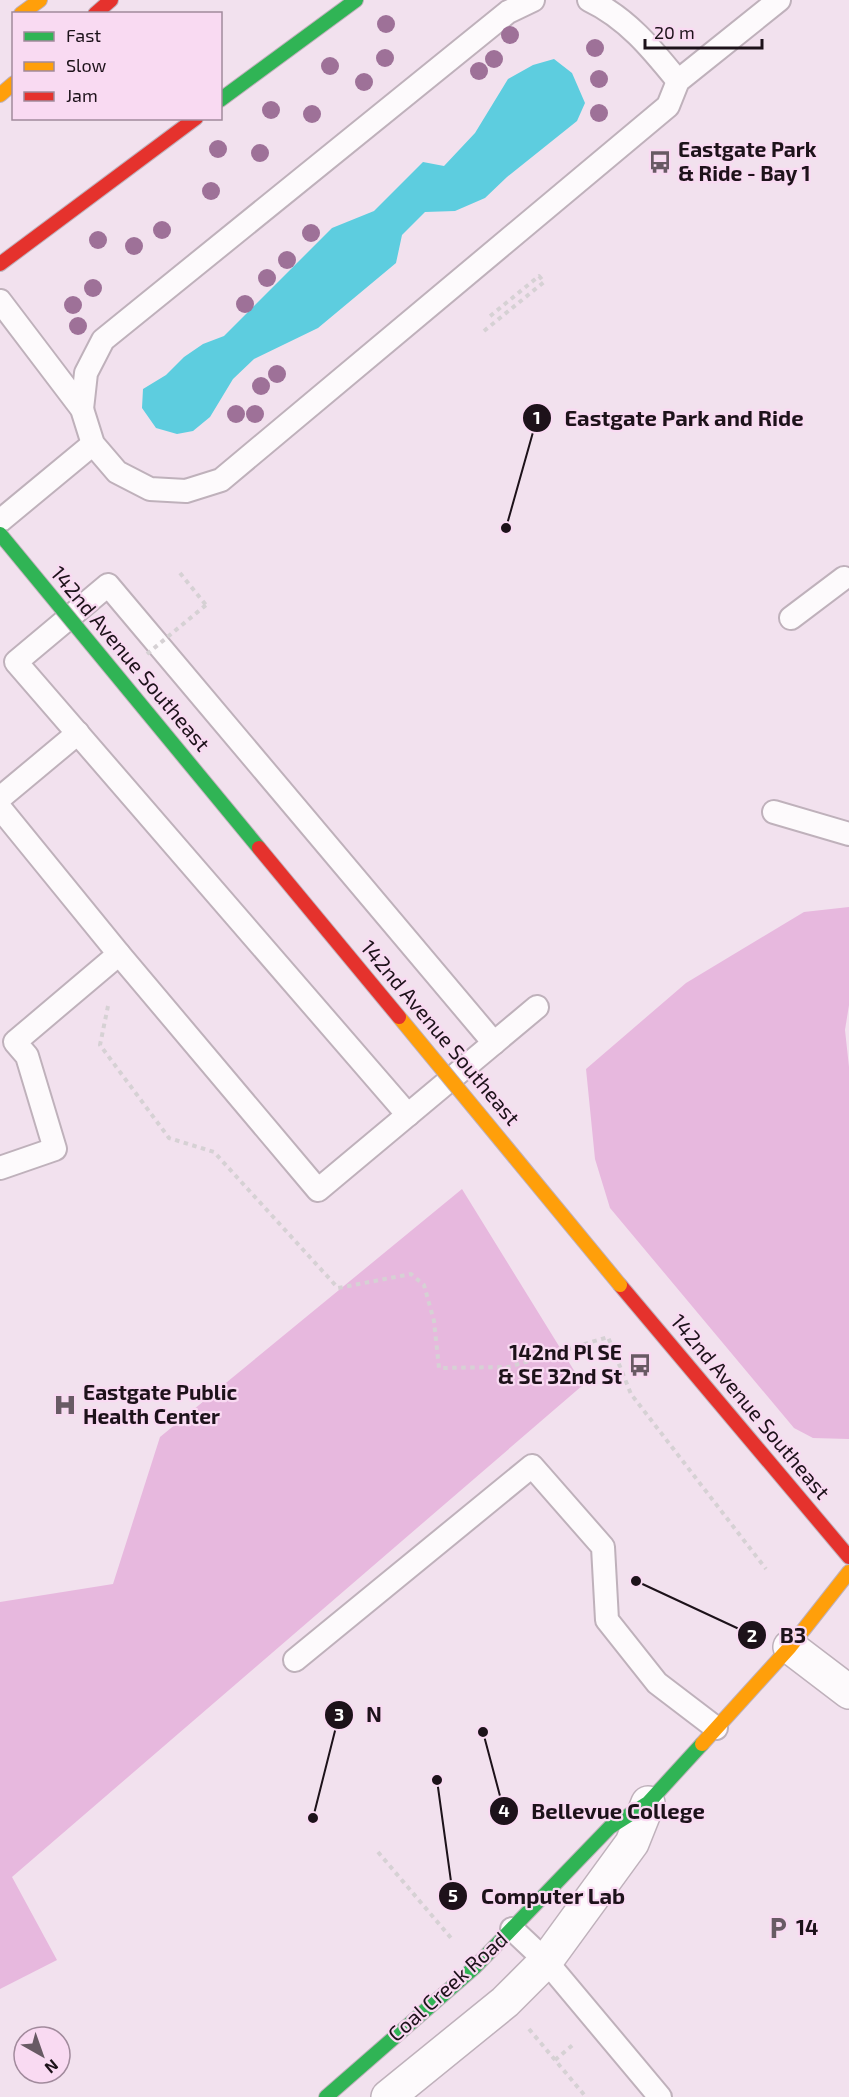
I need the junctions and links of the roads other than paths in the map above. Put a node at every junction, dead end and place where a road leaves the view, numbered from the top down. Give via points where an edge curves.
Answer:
1 (40, 0) edge
2 (111, 0) edge
3 (356, 0) edge
4 (533, 0) edge
5 (589, 0) edge
6 (779, 0) edge
7 (24, 12) edge
8 (97, 12) edge
9 (678, 81) junction
10 (12, 85) edge
11 (0, 95) edge
12 (222, 99) edge
13 (193, 120) edge
14 (0, 264) edge
15 (0, 301) edge
16 (82, 409) junction
17 (93, 444) junction
18 (0, 521) edge
19 (0, 534) edge
20 (844, 578) dead end
21 (791, 618) dead end
22 (78, 733) junction
23 (0, 798) edge
24 (0, 808) edge
25 (774, 813) dead end
26 (849, 834) edge
27 (119, 954) junction
28 (537, 1007) dead end
29 (494, 1043) junction
30 (7, 1046) edge
31 (408, 1115) junction
32 (0, 1167) edge
33 (849, 1557) edge
34 (849, 1572) edge
35 (790, 1647) junction
36 (295, 1660) dead end
37 (849, 1692) edge
38 (716, 1728) junction
39 (648, 1803) junction
40 (512, 1929) junction
41 (546, 1961) junction
42 (326, 2097) edge
43 (388, 2097) edge
44 (660, 2097) edge

1 - 7 main road
2 - 8 main road
3 - 12 main road
4 - 16 lane via 508,12 103,340 86,373
5 - 9 lane via 608,9 645,42
6 - 9 lane
9 - 17 lane via 668,106 221,480 186,491 150,489 117,472
10 - 11 main road
13 - 14 main road
15 - 16 lane
16 - 17 lane
17 - 18 lane
19 - 33 main road, 142nd Avenue Southeast, bridge
20 - 21 lane
22 - 23 lane
22 - 29 lane via 16,662 108,585
22 - 31 lane
24 - 27 lane
25 - 26 lane
27 - 30 lane
27 - 31 lane via 318,1190
28 - 29 lane
29 - 31 lane
30 - 32 lane via 27,1056 55,1149
34 - 35 main road, Coal Creek Road
35 - 37 street
35 - 38 main road, Coal Creek Road
36 - 38 lane via 532,1466 603,1547 607,1620 657,1683
38 - 39 main road, Coal Creek Road
39 - 40 main road, Coal Creek Road via 610,1827
39 - 41 street, Coal Creek Road via 632,1843
40 - 41 lane
40 - 42 main road, Coal Creek Road via 475,1967
41 - 43 street, Coal Creek Road via 506,2002
41 - 44 lane

